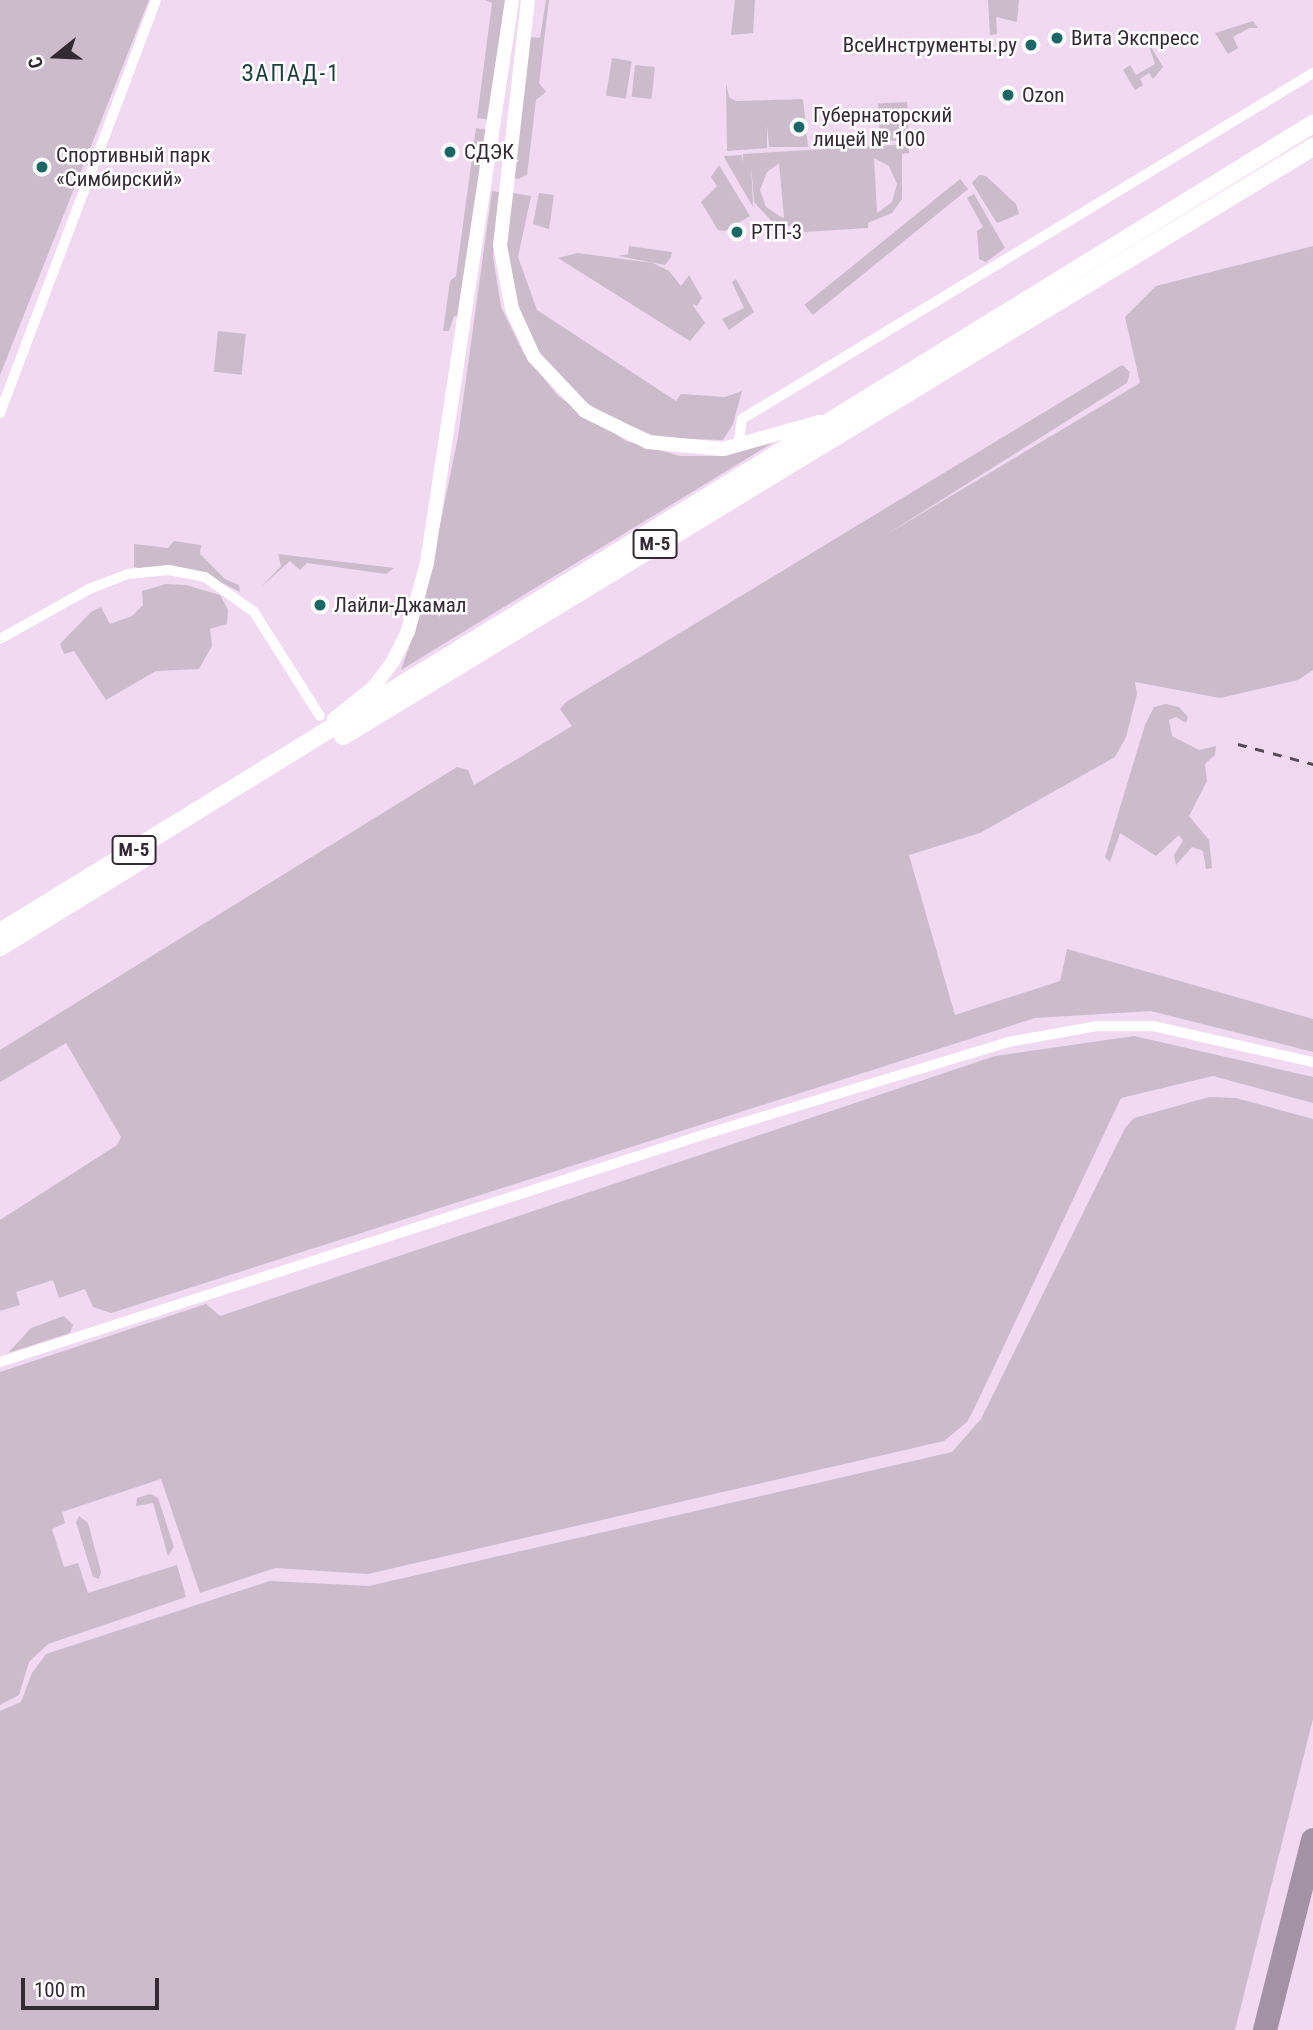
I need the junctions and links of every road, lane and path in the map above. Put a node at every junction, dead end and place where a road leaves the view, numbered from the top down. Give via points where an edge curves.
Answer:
1 (156, 0) edge
2 (512, 0) edge
3 (528, 0) edge
4 (1313, 73) edge
5 (1313, 124) edge
6 (1313, 147) edge
7 (488, 186) junction
8 (504, 188) junction
9 (0, 413) edge
10 (834, 417) junction
11 (738, 447) junction
12 (0, 639) edge
13 (320, 716) dead end
14 (268, 768) junction
15 (80, 891) junction
16 (0, 932) edge
17 (0, 947) edge
18 (1313, 1062) edge
19 (0, 1362) edge

1 - 9 street
2 - 7 street
3 - 8 street
4 - 11 street via 742,419
5 - 10 highway, М-5
6 - 15 highway, М-5
7 - 8 street
7 - 14 street via 438,507 408,631 373,688
8 - 11 street via 500,245 509,299 534,357 557,384 606,424 648,442 698,449
10 - 11 street
10 - 14 highway, М-5
12 - 13 street via 89,589 128,574 169,570 205,576 254,612
14 - 15 highway, М-5
15 - 16 highway, М-5
15 - 17 highway, М-5
18 - 19 street via 1153,1026 1097,1026 1020,1040 722,1129

